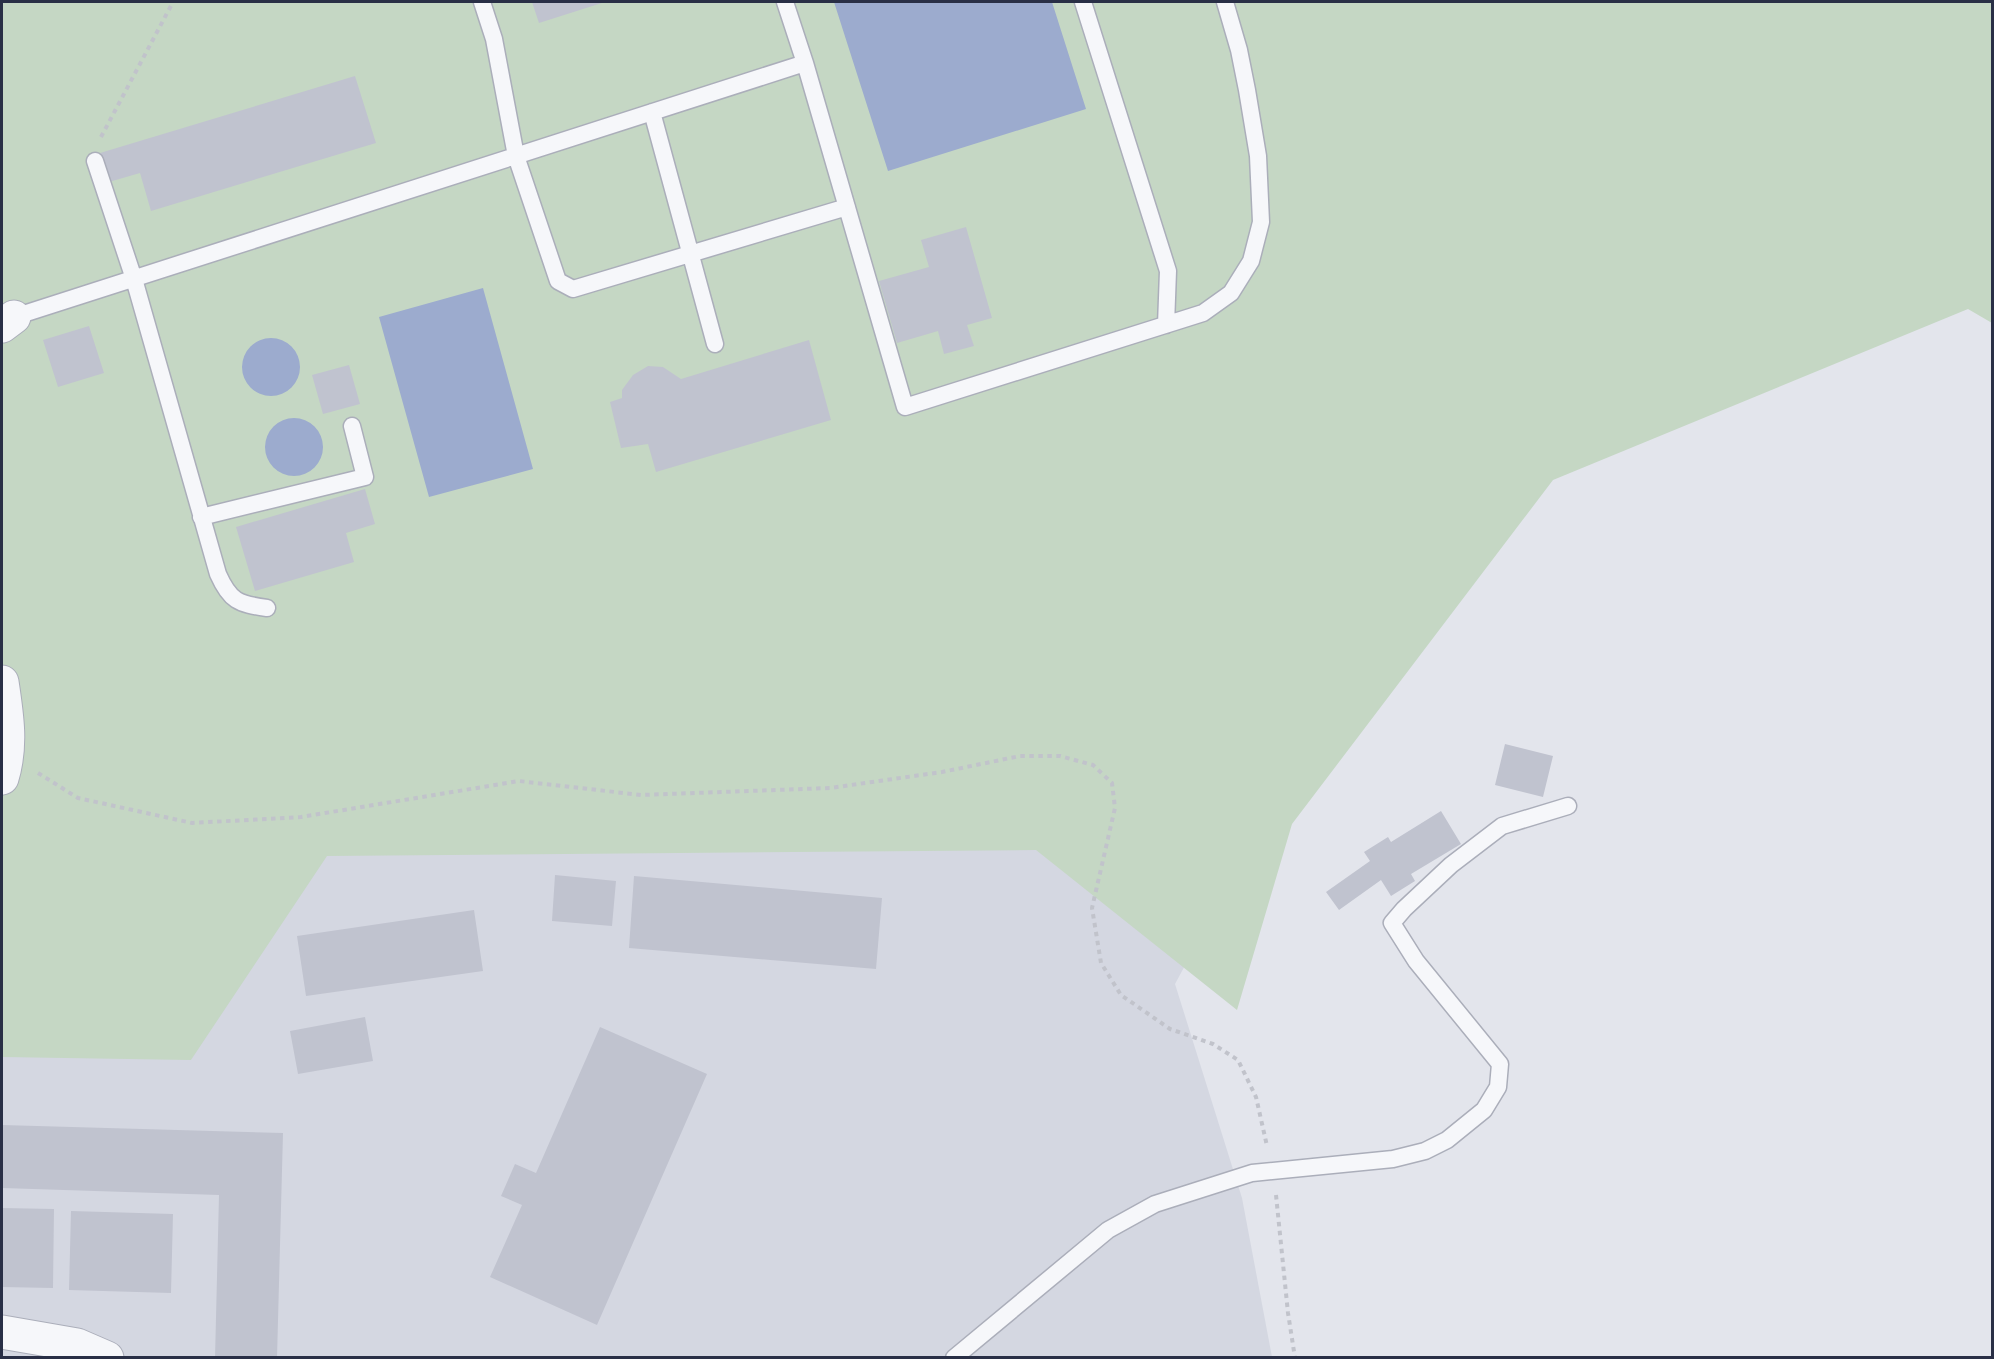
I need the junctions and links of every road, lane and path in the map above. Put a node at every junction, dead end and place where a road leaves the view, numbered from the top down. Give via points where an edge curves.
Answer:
1 (173, 2) edge
2 (482, 2) edge
3 (785, 2) edge
4 (1083, 2) edge
5 (1225, 2) edge
6 (805, 63) junction
7 (652, 112) junction
8 (516, 156) junction
9 (95, 161) joint
10 (847, 207) junction
11 (692, 254) junction
12 (134, 279) junction
13 (8, 322) edge
14 (1166, 325) junction
15 (715, 344) dead end
16 (352, 426) dead end
17 (201, 517) junction
18 (267, 608) dead end
19 (2, 682) edge
20 (4, 766) edge
21 (1568, 806) dead end
22 (1272, 1171) junction
23 (2, 1332) edge
24 (107, 1358) edge
25 (954, 1358) edge
26 (1295, 1358) edge

1 - 9 path via 95,150
2 - 8 lane via 494,39
3 - 6 lane
4 - 14 lane via 1168,271
5 - 14 lane via 1249,101 1258,156 1261,222 1251,261 1231,293 1203,313
6 - 7 lane
6 - 10 lane
7 - 8 lane
7 - 11 lane
8 - 11 lane via 558,281 573,289
8 - 12 lane
9 - 12 lane
10 - 11 lane
10 - 14 lane via 905,407
11 - 15 lane
12 - 13 lane
12 - 17 lane
16 - 17 lane via 365,477
17 - 18 lane via 225,591 243,605
19 - 20 street via 8,722
20 - 22 path via 78,798 192,823 301,817 519,781 641,795 830,788 1020,756 1060,756 1093,765 1112,783 1115,808 1092,908 1101,963 1121,995 1170,1029 1213,1044 1238,1060 1256,1097
21 - 22 lane via 1502,826 1451,865 1392,923 1416,961 1500,1064 1498,1087 1484,1110 1447,1140 1425,1151 1392,1159
22 - 25 lane via 1252,1173 1155,1204 1108,1230
22 - 26 path
23 - 24 street via 77,1345

